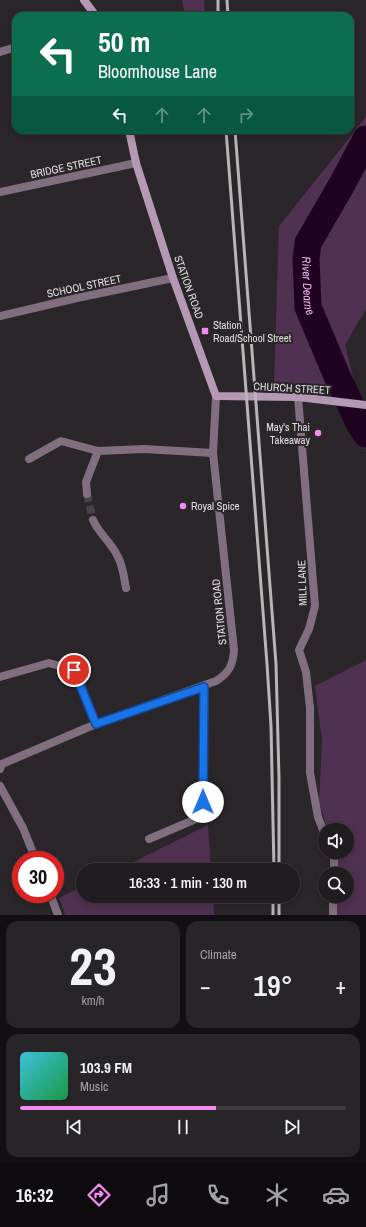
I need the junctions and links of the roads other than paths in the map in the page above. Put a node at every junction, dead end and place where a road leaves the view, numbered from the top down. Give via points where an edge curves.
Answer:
1 (84, 0) edge
2 (93, 12) edge
3 (12, 48) edge
4 (0, 52) edge
5 (130, 134) edge
6 (136, 163) junction
7 (0, 192) edge
8 (173, 278) junction
9 (0, 316) edge
10 (216, 396) junction
11 (298, 398) junction
12 (366, 404) edge
13 (98, 451) junction
14 (213, 453) junction
15 (29, 459) dead end
16 (87, 494) tunnel mouth
17 (93, 520) tunnel mouth
18 (126, 588) dead end
19 (0, 677) edge
20 (204, 687) junction
21 (96, 724) junction
22 (0, 769) edge
23 (0, 786) edge
24 (321, 823) edge
25 (149, 840) dead end
26 (32, 851) edge
27 (53, 903) edge
28 (333, 903) edge
29 (58, 915) edge
30 (333, 915) edge

1 - 2 main road
3 - 4 street
5 - 6 main road, STATION ROAD
6 - 7 street, BRIDGE STREET
6 - 8 main road, STATION ROAD
8 - 9 street, SCHOOL STREET
8 - 10 main road, STATION ROAD
10 - 11 main road, CHURCH STREET
10 - 14 street, STATION ROAD
11 - 12 main road, CHURCH STREET
11 - 24 street, MILL LANE via 315,606 300,650 306,672 310,708 310,773
13 - 14 street via 144,449
13 - 15 street via 61,441
13 - 16 street via 86,482
14 - 20 street, STATION ROAD via 234,660 224,677
17 - 18 street via 119,558
19 - 21 street via 49,663 74,670
20 - 21 street, STATION ROAD
20 - 25 street via 203,816
21 - 22 street, STATION ROAD via 2,764
23 - 26 street
27 - 29 street
28 - 30 street

